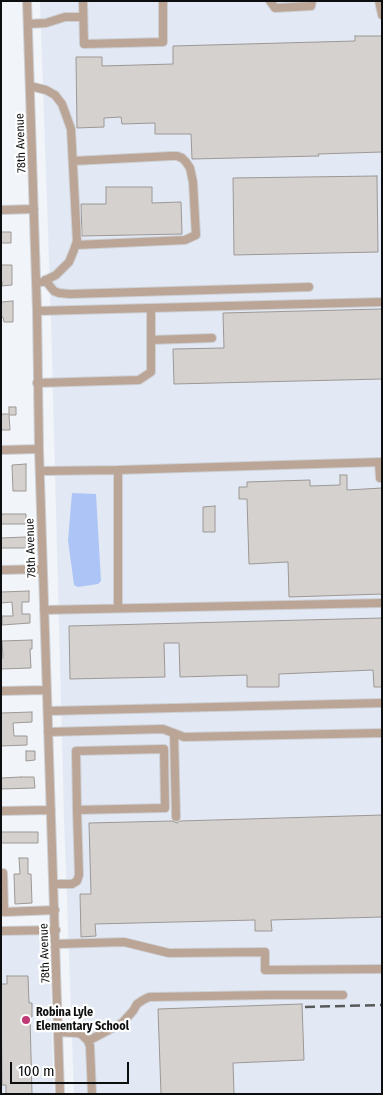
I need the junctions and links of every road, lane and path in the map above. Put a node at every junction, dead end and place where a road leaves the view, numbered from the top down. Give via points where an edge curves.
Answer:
1 (27, 1) edge
2 (83, 1) edge
3 (163, 1) edge
4 (270, 1) edge
5 (312, 1) edge
6 (379, 1) edge
7 (382, 15) edge
8 (83, 17) junction
9 (28, 24) junction
10 (30, 86) junction
11 (72, 162) junction
12 (34, 209) junction
13 (1, 210) edge
14 (76, 245) junction
15 (45, 280) junction
16 (36, 285) junction
17 (309, 287) dead end
18 (382, 302) edge
19 (151, 308) junction
20 (37, 311) junction
21 (212, 338) dead end
22 (151, 340) junction
23 (37, 383) junction
24 (39, 449) junction
25 (1, 450) edge
26 (380, 462) edge
27 (118, 470) junction
28 (40, 471) junction
29 (382, 478) edge
30 (43, 569) junction
31 (1, 570) edge
32 (382, 604) edge
33 (118, 608) junction
34 (44, 610) junction
35 (47, 690) junction
36 (1, 691) edge
37 (382, 703) edge
38 (48, 711) junction
39 (48, 732) junction
40 (174, 733) junction
41 (382, 733) edge
42 (52, 810) junction
43 (77, 810) junction
44 (1, 811) edge
45 (176, 817) dead end
46 (3, 873) dead end
47 (54, 884) junction
48 (55, 910) junction
49 (56, 930) junction
50 (1, 931) edge
51 (56, 944) junction
52 (382, 969) edge
53 (343, 995) dead end
54 (58, 1032) junction
55 (88, 1041) junction
56 (60, 1094) edge
57 (92, 1094) edge

1 - 9 street, 78th Avenue
2 - 8 street
3 - 8 street via 163,42 84,44
4 - 5 street via 275,8 312,6
6 - 7 street
8 - 9 street
9 - 10 street, 78th Avenue
10 - 11 street via 46,90 62,104 71,129
10 - 12 street, 78th Avenue
11 - 14 street
11 - 14 street via 182,158 190,168 193,182 196,235 185,240
12 - 13 street
12 - 16 street, 78th Avenue
14 - 15 street via 69,262 56,275
15 - 16 street
15 - 17 street via 54,291 70,294
16 - 20 street, 78th Avenue
18 - 19 street
19 - 20 street
19 - 22 street
20 - 23 street, 78th Avenue
21 - 22 street
22 - 23 street via 151,372 140,380
23 - 24 street, 78th Avenue
24 - 25 street
24 - 28 street, 78th Avenue
26 - 27 street
26 - 29 street
27 - 28 street
27 - 33 street
28 - 30 street, 78th Avenue
30 - 31 street
30 - 34 street, 78th Avenue
32 - 33 street
33 - 34 street
34 - 35 street, 78th Avenue
35 - 36 street
35 - 38 street, 78th Avenue
37 - 38 street
38 - 39 street, 78th Avenue
39 - 40 street via 163,729
39 - 42 street, 78th Avenue
40 - 41 street via 184,737
40 - 45 street
42 - 44 street
42 - 47 street, 78th Avenue
43 - 43 street via 76,751 164,749 165,808
43 - 47 street via 79,875 72,884
46 - 48 street via 4,912
47 - 48 street, 78th Avenue
48 - 49 street, 78th Avenue
49 - 50 street
49 - 51 street, 78th Avenue
51 - 52 street via 124,942 169,953 264,952 265,970
51 - 54 street, 78th Avenue
53 - 55 street via 149,997 137,1004 122,1023
54 - 55 street via 81,1034
54 - 56 street, 78th Avenue
55 - 57 street

